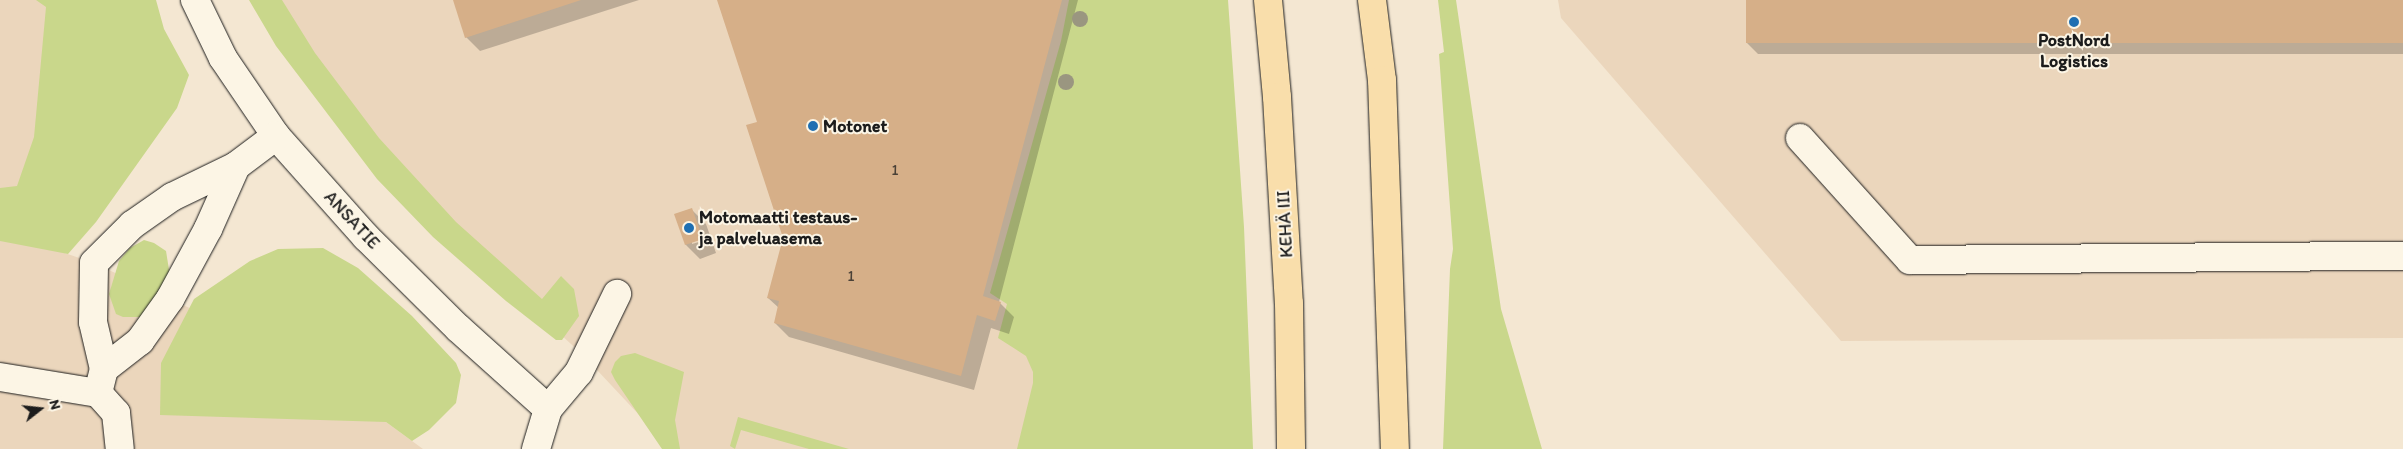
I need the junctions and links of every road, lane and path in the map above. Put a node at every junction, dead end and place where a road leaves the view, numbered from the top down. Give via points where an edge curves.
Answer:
1 (195, 0) edge
2 (1268, 0) edge
3 (1372, 0) edge
4 (276, 136) junction
5 (1800, 138) dead end
6 (236, 166) junction
7 (2403, 256) edge
8 (617, 294) dead end
9 (0, 377) edge
10 (101, 381) junction
11 (548, 409) junction
12 (120, 449) edge
13 (536, 449) edge
14 (1291, 449) edge
15 (1395, 449) edge

1 - 4 street, ANSATIE via 224,58
2 - 14 highway, KEHÄ III via 1288,293
3 - 15 highway via 1382,80
4 - 6 street
4 - 11 street, ANSATIE via 366,237 458,328
5 - 7 street via 1910,260
6 - 10 street via 208,229 170,299 140,341
6 - 10 street via 172,197 132,225 94,263 93,322
8 - 11 street via 579,372
9 - 10 street
10 - 12 street via 116,413
11 - 13 street

